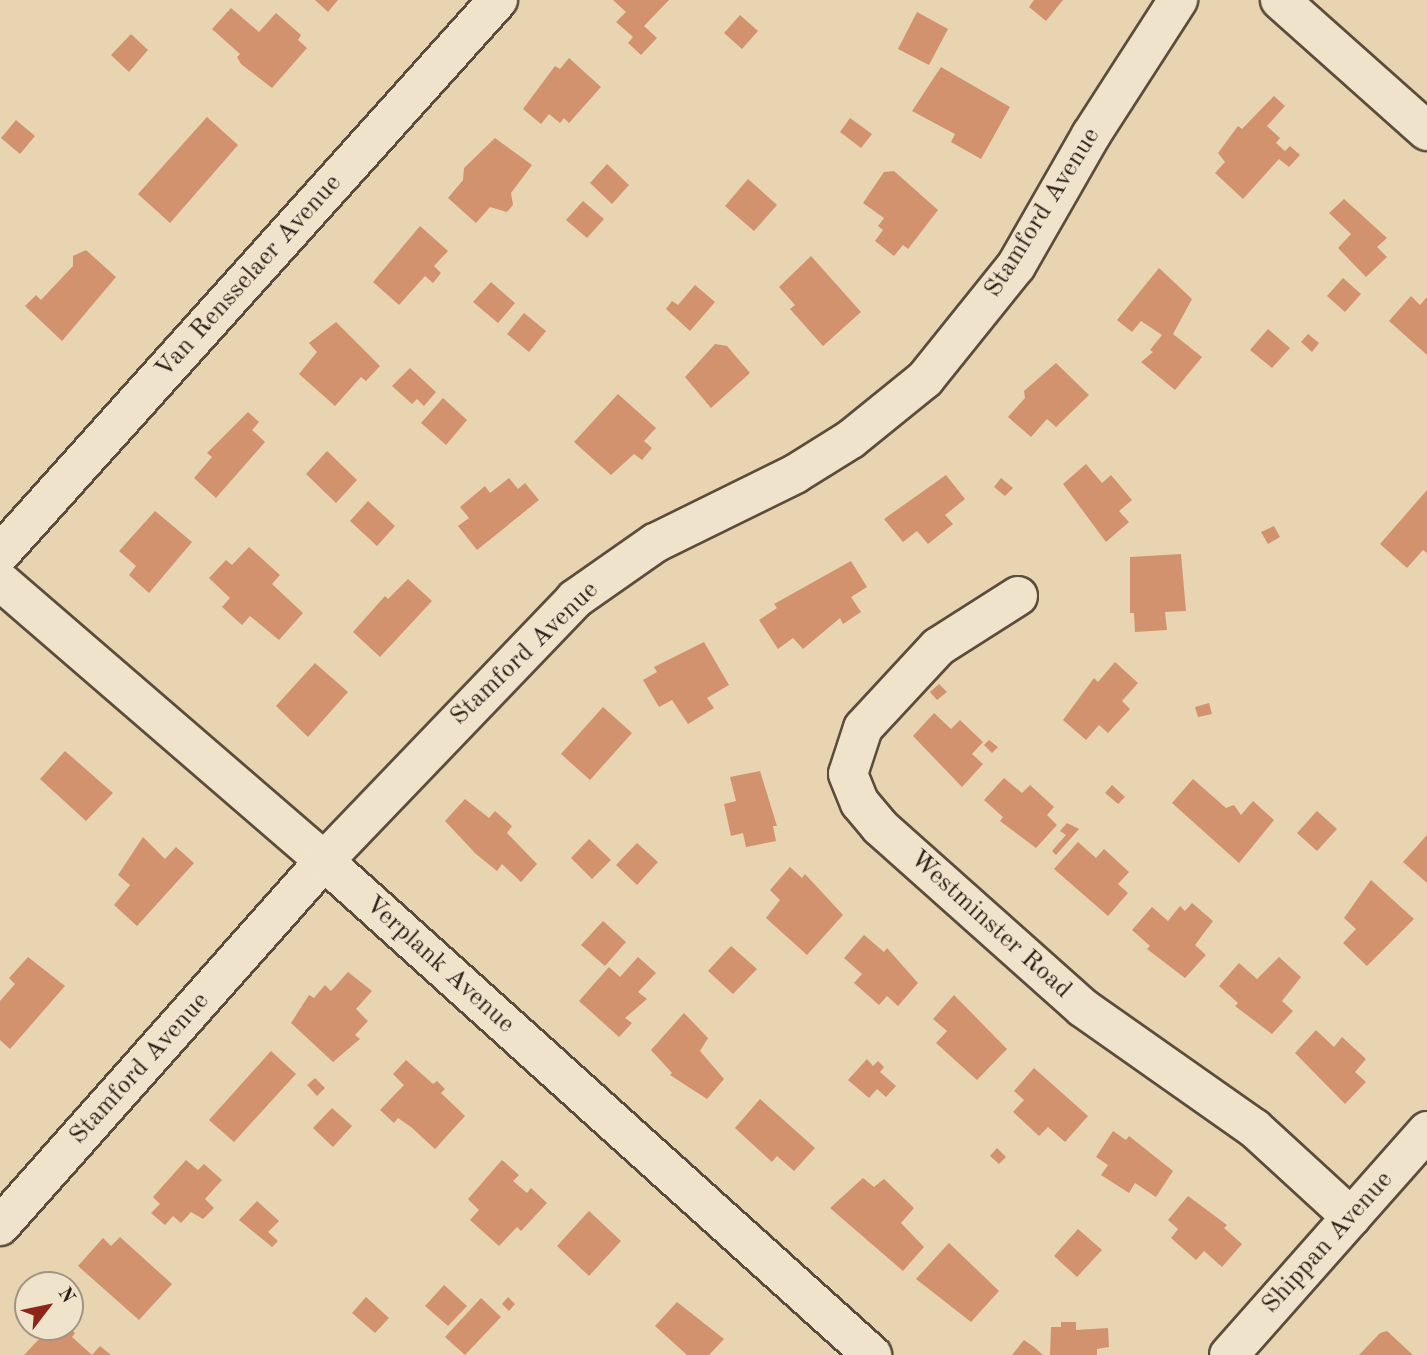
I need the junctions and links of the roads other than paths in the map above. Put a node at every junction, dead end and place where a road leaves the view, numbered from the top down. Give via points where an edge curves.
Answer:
1 (498, 0) edge
2 (1178, 0) edge
3 (1280, 0) edge
4 (1427, 131) edge
5 (0, 554) edge
6 (0, 581) edge
7 (1018, 596) dead end
8 (324, 861) junction
9 (1427, 1132) edge
10 (1350, 1217) junction
11 (0, 1226) edge
12 (872, 1355) edge
13 (1229, 1355) edge

1 - 5 street, Van Rensselaer Avenue
2 - 8 street, Stamford Avenue via 1091,135 1016,265 925,379 818,460 655,543 575,599
3 - 4 street
6 - 8 street, Verplank Avenue
7 - 10 street, Westminster Road via 938,647 863,728 848,774 860,803 880,827 1083,1008 1254,1128
8 - 11 street, Stamford Avenue
8 - 12 street, Verplank Avenue
9 - 10 street, Shippan Avenue
10 - 13 street, Shippan Avenue

